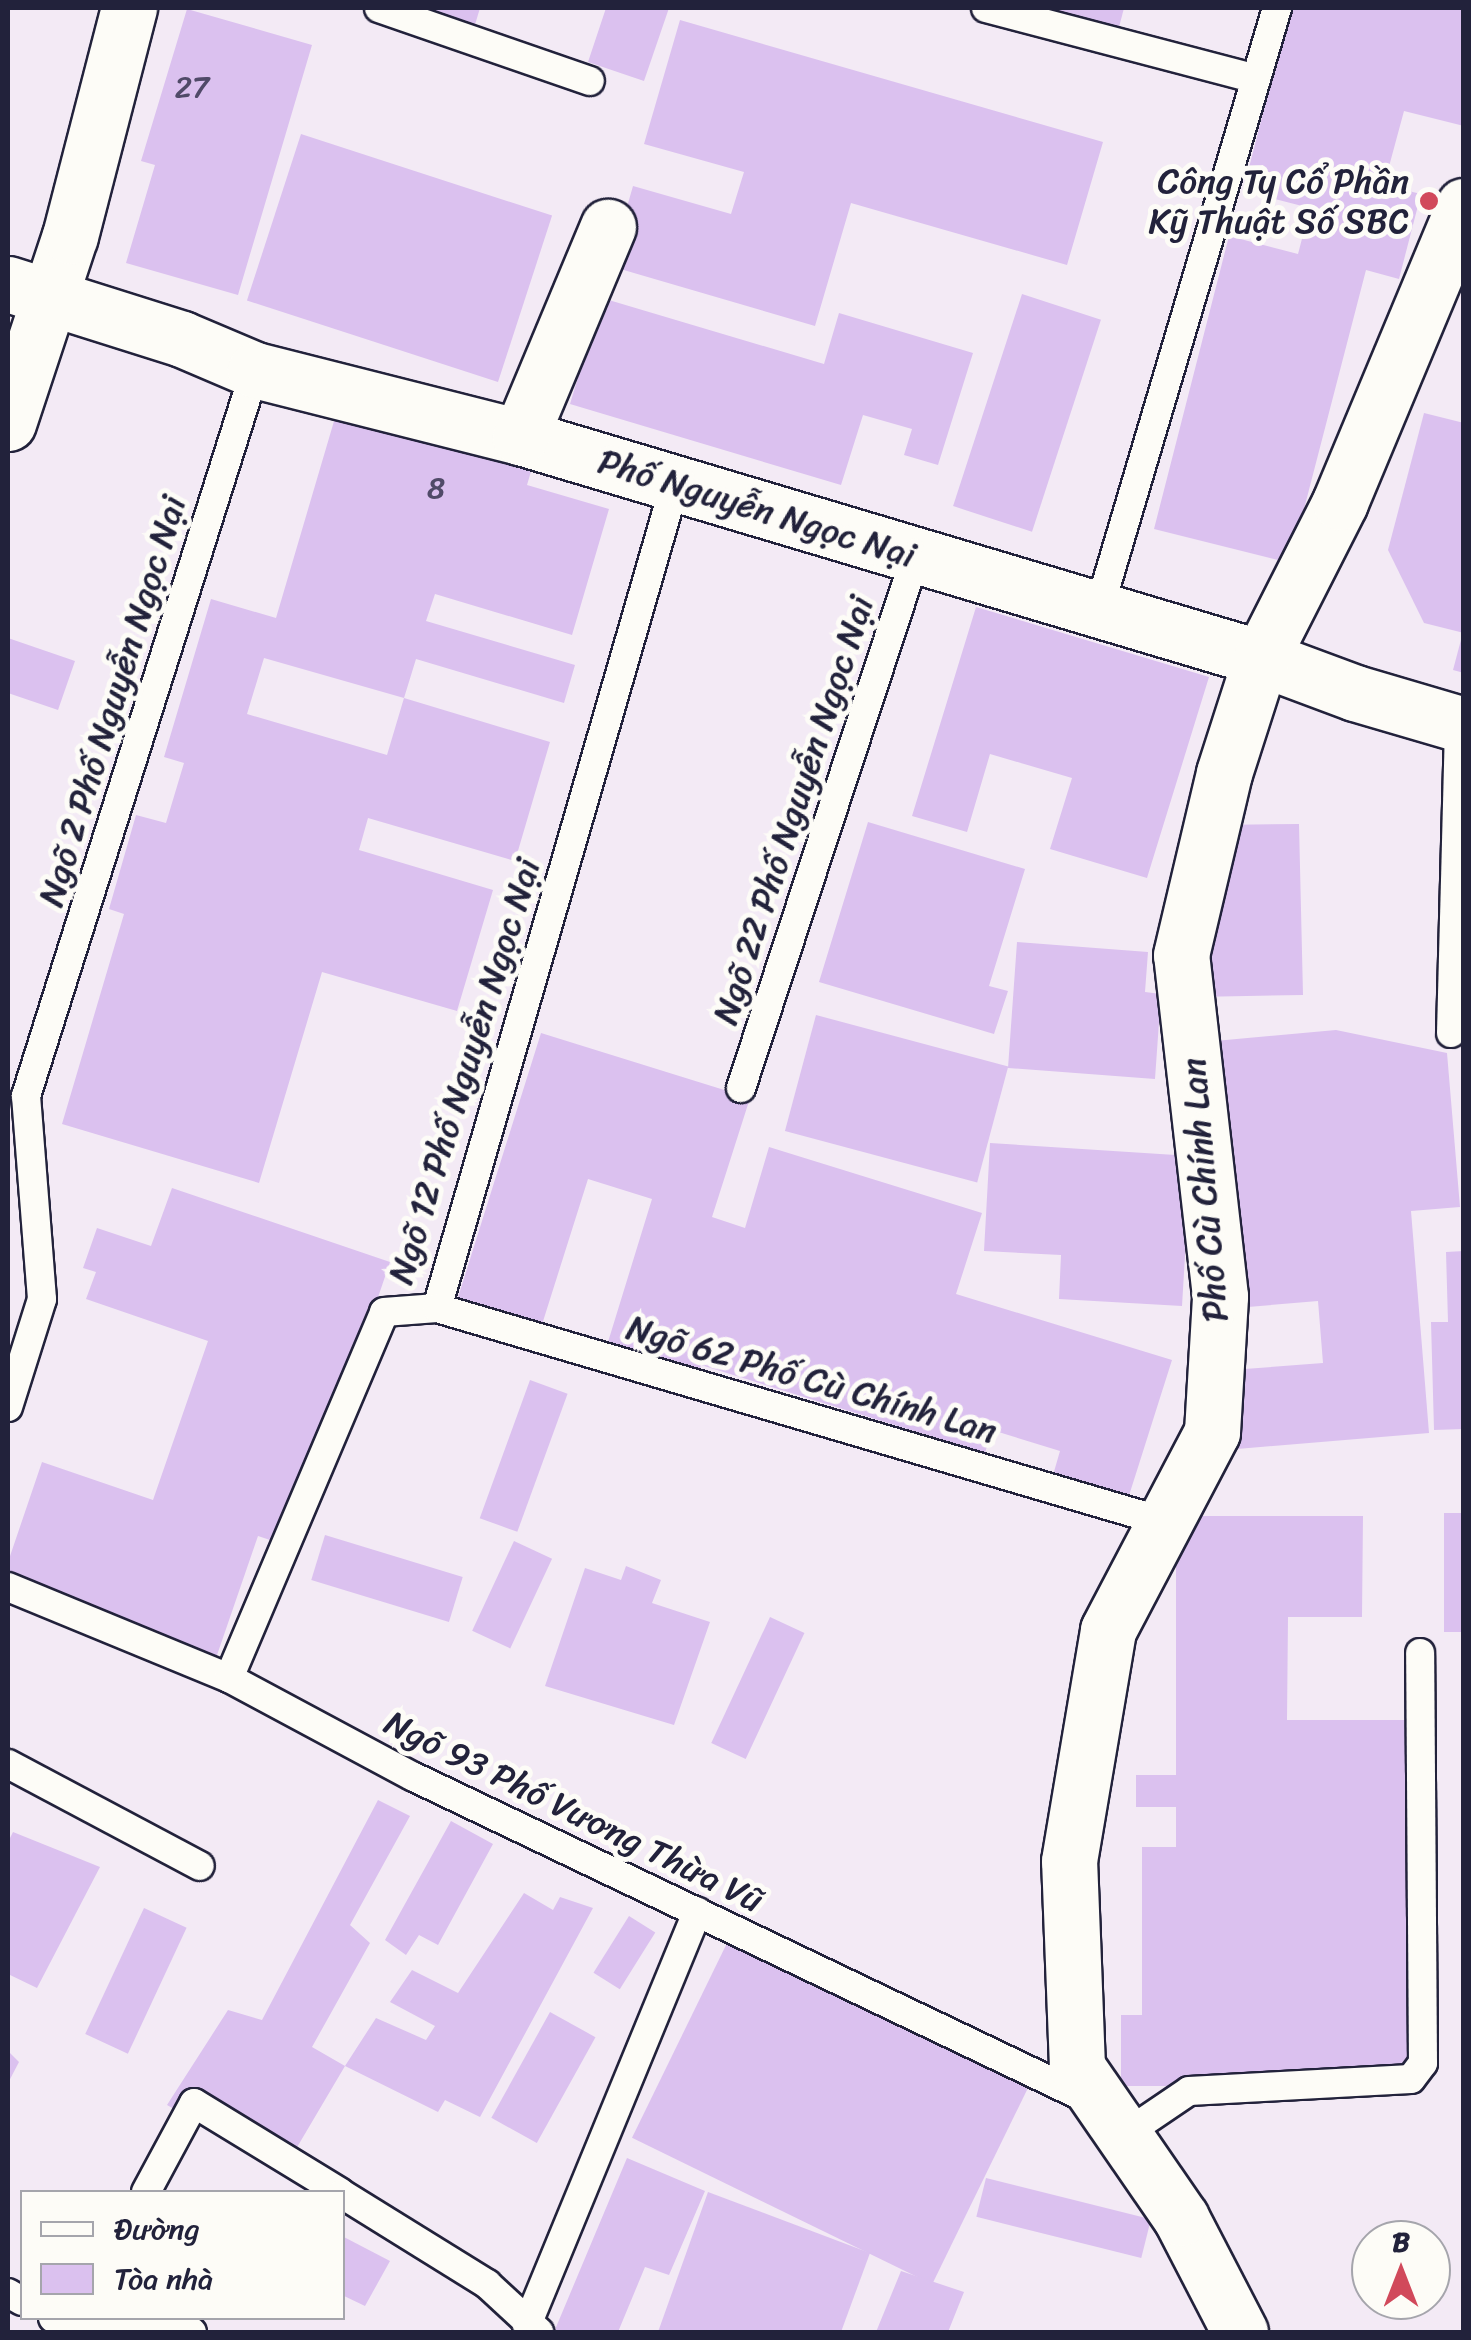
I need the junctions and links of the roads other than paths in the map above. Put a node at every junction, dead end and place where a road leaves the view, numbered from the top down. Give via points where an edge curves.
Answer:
1 (129, 8) edge
2 (379, 8) edge
3 (986, 8) edge
4 (1276, 8) edge
5 (1256, 79) junction
6 (590, 81) dead end
7 (1464, 206) edge
8 (608, 228) dead end
9 (29, 290) edge
10 (255, 370) junction
11 (8, 423) edge
12 (520, 437) junction
13 (675, 484) junction
14 (916, 555) junction
15 (1100, 610) junction
16 (1261, 658) junction
17 (1461, 724) edge
18 (1451, 1033) dead end
19 (741, 1088) dead end
20 (437, 1308) junction
21 (8, 1407) edge
22 (1165, 1522) junction
23 (8, 1587) edge
24 (1420, 1653) dead end
25 (229, 1678) junction
26 (8, 1764) edge
27 (200, 1866) dead end
28 (696, 1912) junction
29 (1115, 2122) junction
30 (147, 2190) edge
31 (336, 2190) edge
32 (345, 2195) edge
33 (68, 2321) edge
34 (532, 2329) edge
35 (192, 2332) edge
36 (1240, 2332) edge

1 - 9 street
2 - 6 lane
3 - 5 lane
4 - 5 lane
5 - 15 lane
7 - 16 street, Phố Cù Chính Lan via 1340,502
8 - 12 street
9 - 10 street, Phố Nguyễn Ngọc Nại
9 - 11 street
10 - 12 street, Phố Nguyễn Ngọc Nại
10 - 21 lane, Ngõ 2 Phố Nguyễn Ngọc Nại via 26,1096 42,1299
12 - 13 street, Phố Nguyễn Ngọc Nại
13 - 14 street, Phố Nguyễn Ngọc Nại
13 - 20 lane, Ngõ 12 Phố Nguyễn Ngọc Nại
14 - 15 street, Phố Nguyễn Ngọc Nại
14 - 19 lane, Ngõ 22 Phố Nguyễn Ngọc Nại
15 - 16 street, Phố Nguyễn Ngọc Nại
16 - 17 street, Phố Nguyễn Ngọc Nại
16 - 22 street, Phố Cù Chính Lan via 1224,773 1181,955 1220,1296 1212,1432
17 - 18 lane
20 - 22 lane, Ngõ 62 Phố Cù Chính Lan
20 - 25 lane, Ngõ 12 Phố Nguyễn Ngọc Nại via 384,1312
22 - 29 street, Phố Cù Chính Lan via 1108,1630 1069,1861 1077,2067
23 - 25 lane, Ngõ 93 Phố Vương Thừa Vũ
24 - 29 lane via 1423,2063 1411,2079 1189,2091
25 - 28 lane, Ngõ 93 Phố Vương Thừa Vũ via 414,1777
26 - 27 lane
28 - 29 lane, Ngõ 93 Phố Vương Thừa Vũ
28 - 34 lane
29 - 36 street, Phố Cù Chính Lan via 1181,2218
30 - 31 lane via 194,2103
32 - 34 lane via 487,2284
33 - 35 lane

